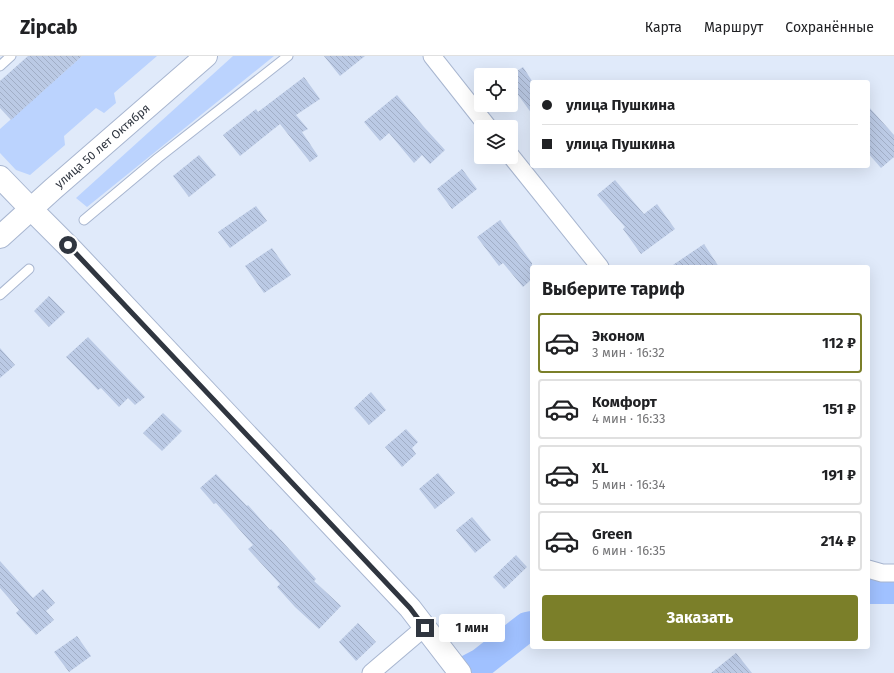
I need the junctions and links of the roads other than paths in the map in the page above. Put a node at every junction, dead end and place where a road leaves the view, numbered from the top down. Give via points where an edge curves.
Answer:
1 (11, 56) edge
2 (206, 56) edge
3 (288, 56) edge
4 (432, 56) edge
5 (0, 66) edge
6 (482, 120) edge
7 (517, 164) edge
8 (0, 177) edge
9 (31, 209) junction
10 (84, 220) dead end
11 (0, 237) edge
12 (598, 265) edge
13 (29, 269) dead end
14 (0, 295) edge
15 (870, 570) edge
16 (894, 573) edge
17 (425, 628) junction
18 (371, 673) edge
19 (460, 673) edge

1 - 5 lane
2 - 9 street, улица 50 лет Октября
3 - 10 lane via 164,153
4 - 6 street
7 - 12 street
8 - 9 street
9 - 11 street, улица 50 лет Октября
9 - 17 street via 74,251 405,602
13 - 14 lane
15 - 16 street
17 - 18 street
17 - 19 street

